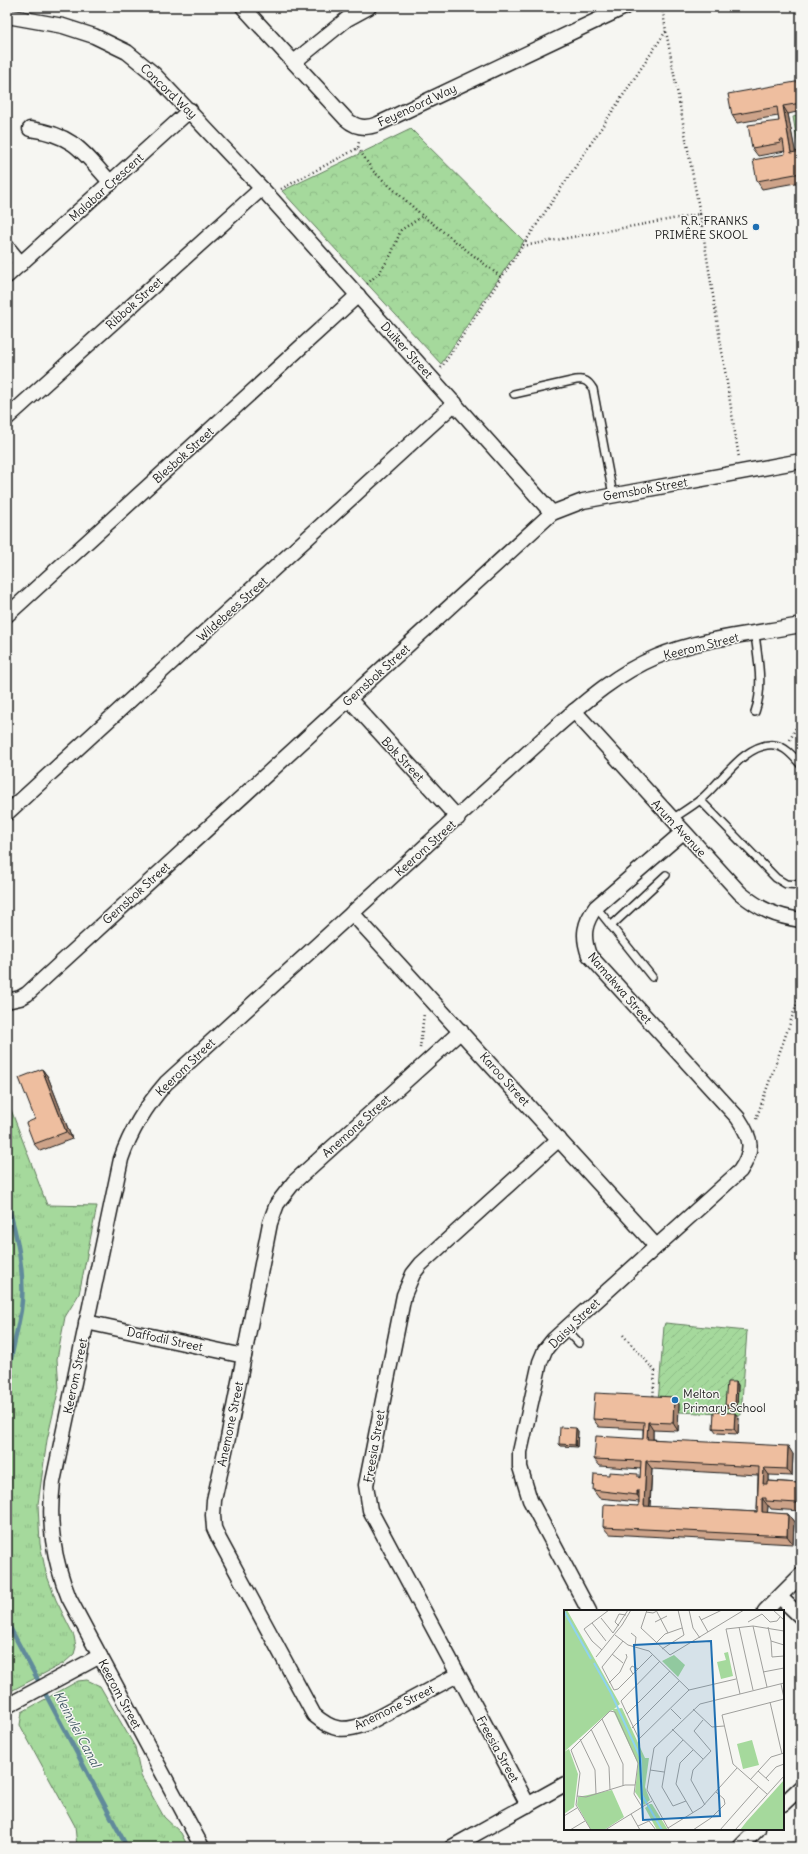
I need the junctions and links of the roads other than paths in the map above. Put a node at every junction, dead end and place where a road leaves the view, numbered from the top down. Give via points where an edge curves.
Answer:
1 (243, 7) edge
2 (369, 7) edge
3 (625, 7) edge
4 (8, 13) edge
5 (294, 62) junction
6 (190, 110) junction
7 (30, 129) dead end
8 (111, 183) junction
9 (265, 192) junction
10 (7, 247) edge
11 (21, 264) junction
12 (7, 276) edge
13 (358, 295) junction
14 (514, 394) dead end
15 (455, 404) junction
16 (7, 418) edge
17 (801, 461) edge
18 (613, 495) junction
19 (552, 513) junction
20 (7, 615) edge
21 (801, 625) edge
22 (755, 634) junction
23 (349, 699) junction
24 (574, 711) junction
25 (754, 712) dead end
26 (801, 765) edge
27 (700, 800) junction
28 (7, 813) edge
29 (458, 818) junction
30 (671, 820) junction
31 (683, 832) junction
32 (666, 875) dead end
33 (801, 885) edge
34 (596, 907) junction
35 (352, 913) junction
36 (801, 920) edge
37 (611, 926) junction
38 (652, 977) dead end
39 (7, 1001) edge
40 (461, 1031) junction
41 (747, 1133) joint
42 (559, 1139) junction
43 (656, 1246) junction
44 (86, 1322) junction
45 (566, 1329) junction
46 (579, 1343) dead end
47 (244, 1356) junction
48 (801, 1575) edge
49 (780, 1596) junction
50 (588, 1610) edge
51 (766, 1610) edge
52 (801, 1616) edge
53 (100, 1656) junction
54 (457, 1675) junction
55 (12, 1703) edge
56 (564, 1785) edge
57 (801, 1787) edge
58 (784, 1803) edge
59 (528, 1805) junction
60 (757, 1830) edge
61 (202, 1847) edge
62 (452, 1847) edge
63 (740, 1847) edge

1 - 5 street
2 - 5 street via 347,19
3 - 5 street, Feyenoord Way via 372,126 360,127 346,119
4 - 6 street, Concord Way via 94,36 127,52 154,74
6 - 8 street, Malabar Crescent
6 - 9 street, Concord Way
7 - 8 street via 47,131 75,144
8 - 11 street, Malabar Crescent
9 - 13 street, Duiker Street
9 - 16 street, Ribbok Street
10 - 11 street
11 - 12 street, Malabar Crescent
13 - 15 street, Duiker Street
13 - 20 street, Blesbok Street
14 - 18 lane via 576,380 589,382 593,389
15 - 19 street, Duiker Street
15 - 28 street, Wildebees Street
17 - 18 street, Gemsbok Street
18 - 19 street, Gemsbok Street via 583,501
19 - 23 street, Gemsbok Street
21 - 22 street, Keerom Street
22 - 24 street, Keerom Street via 679,649 656,657 607,684
22 - 25 lane via 760,688
23 - 29 street, Bok Street
23 - 39 street, Gemsbok Street via 27,994
24 - 29 street, Keerom Street
24 - 30 street, Arum Avenue
26 - 27 lane via 785,749 776,745 765,745 744,756
27 - 30 lane
27 - 33 lane via 776,878 786,884
29 - 35 street, Keerom Street
30 - 31 street, Arum Avenue
31 - 34 street, Namakwa Street
31 - 36 street, Arum Avenue via 752,903 767,912
32 - 37 lane
34 - 37 lane
34 - 41 street, Namakwa Street via 588,918 584,931 584,942 589,955 738,1118
35 - 40 street, Karoo Street
35 - 44 street, Keerom Street via 166,1082 144,1110 121,1159
37 - 38 lane
40 - 42 street, Karoo Street
40 - 47 street, Anemone Street via 294,1182 277,1204 270,1223
41 - 43 street, Daisy Street via 748,1159 740,1171
42 - 43 street, Karoo Street
42 - 54 street, Freesia Street via 413,1274 404,1295 369,1466 366,1485 370,1510
43 - 45 street, Daisy Street
44 - 47 street, Daffodil Street
44 - 53 street, Keerom Street via 53,1482 50,1522 55,1561 61,1580
45 - 46 lane
45 - 50 street, Daisy Street via 545,1350 540,1362 520,1452 520,1467 530,1500
47 - 54 street, Anemone Street via 214,1500 214,1528 314,1715 330,1727 353,1729
48 - 49 street
49 - 51 street
49 - 52 street
53 - 55 street
53 - 61 street, Keerom Street
54 - 59 street, Freesia Street
56 - 59 street
57 - 58 street
59 - 62 street
60 - 63 street

